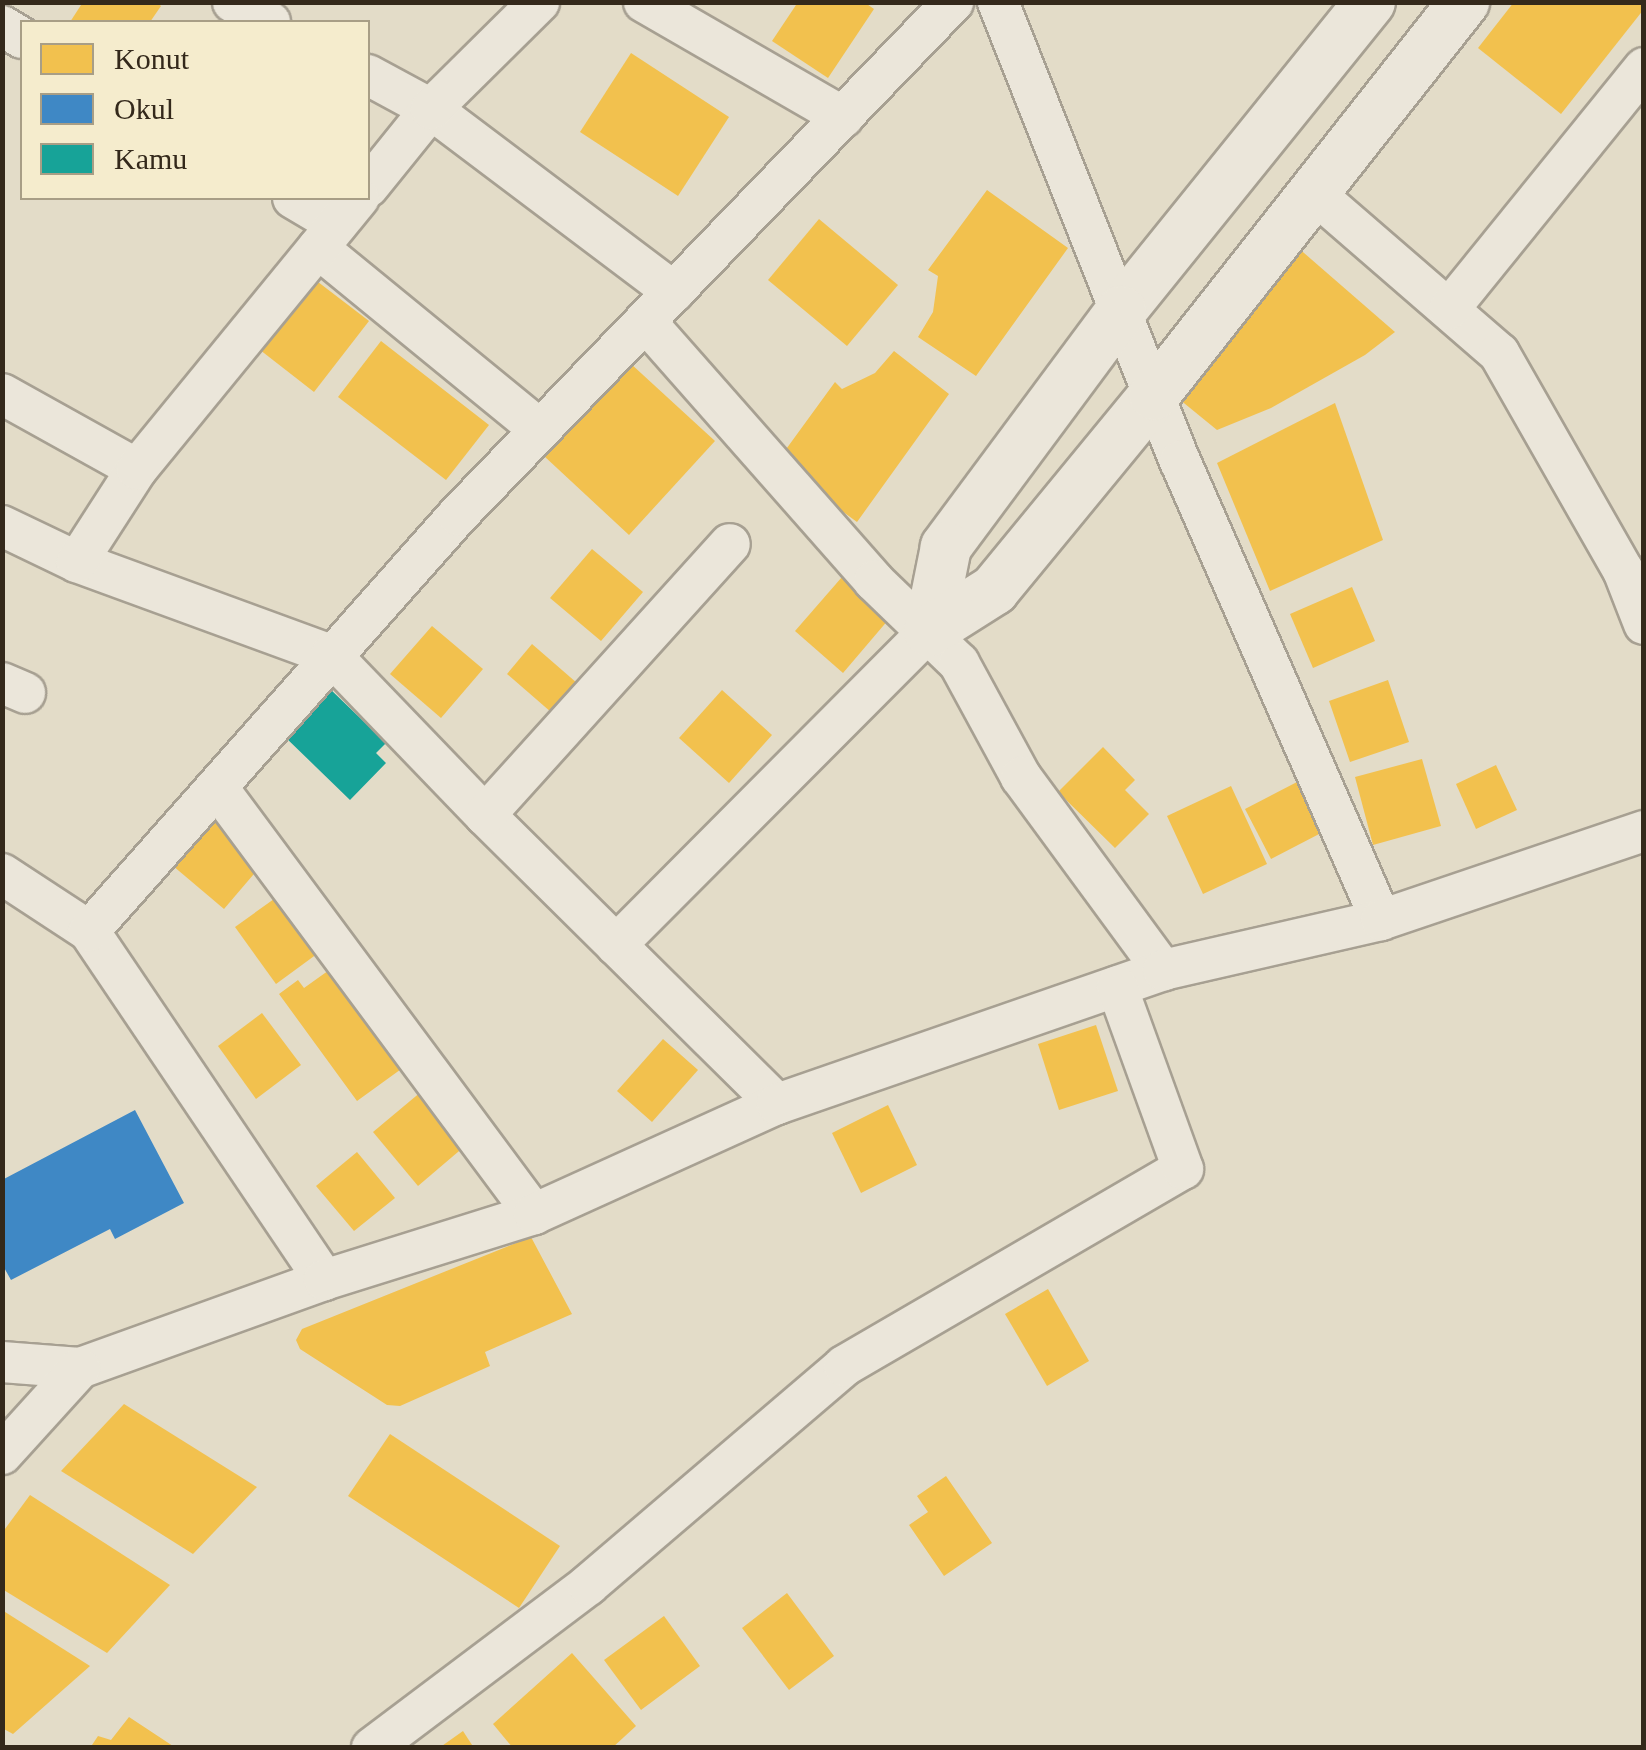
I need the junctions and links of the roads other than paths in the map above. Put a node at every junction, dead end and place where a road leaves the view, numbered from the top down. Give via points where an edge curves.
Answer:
1 (233, 2) edge
2 (539, 2) edge
3 (644, 2) edge
4 (953, 2) edge
5 (998, 2) edge
6 (1370, 2) edge
7 (1464, 2) edge
8 (266, 20) edge
9 (1644, 68) edge
10 (370, 76) edge
11 (431, 109) junction
12 (843, 117) junction
13 (370, 185) edge
14 (1314, 193) junction
15 (297, 200) edge
16 (338, 223) edge
17 (674, 292) junction
18 (1450, 309) junction
19 (1121, 311) junction
20 (645, 322) junction
21 (2, 394) edge
22 (1154, 395) junction
23 (540, 430) junction
24 (137, 469) junction
25 (2, 526) edge
26 (730, 544) dead end
27 (76, 562) junction
28 (1644, 624) edge
29 (930, 632) junction
30 (331, 655) junction
31 (217, 787) junction
32 (485, 815) junction
33 (1644, 831) edge
34 (2, 874) edge
35 (1381, 920) junction
36 (89, 932) junction
37 (616, 945) junction
38 (1163, 970) junction
39 (1117, 986) junction
40 (777, 1104) junction
41 (534, 1214) junction
42 (324, 1280) junction
43 (2, 1362) edge
44 (80, 1368) junction
45 (2, 1454) edge
46 (372, 1748) edge

1 - 8 street
2 - 11 street
3 - 12 street
4 - 12 street
5 - 19 street
6 - 19 street
7 - 14 street
9 - 18 street
10 - 11 street
11 - 13 street
11 - 17 street
12 - 17 street
14 - 18 street
14 - 22 street
15 - 16 street
16 - 23 street
16 - 24 street
17 - 20 street
18 - 28 street via 1500,353 1622,570
19 - 22 street
19 - 29 street via 946,547
20 - 23 street
20 - 29 street via 874,580
21 - 24 street
22 - 29 street via 994,590
22 - 35 street
23 - 30 street
24 - 27 street
25 - 27 street
26 - 32 street
27 - 30 street
29 - 37 street
29 - 38 street via 959,663 1021,777
30 - 31 street
30 - 32 street
31 - 36 street
31 - 41 street
32 - 37 street
33 - 35 street
34 - 36 street
35 - 38 street
36 - 42 street
37 - 40 street
38 - 39 street
39 - 40 street
39 - 46 street via 1183,1169 844,1366 588,1585
40 - 41 street
41 - 42 street
42 - 44 street
43 - 44 street
44 - 45 street

